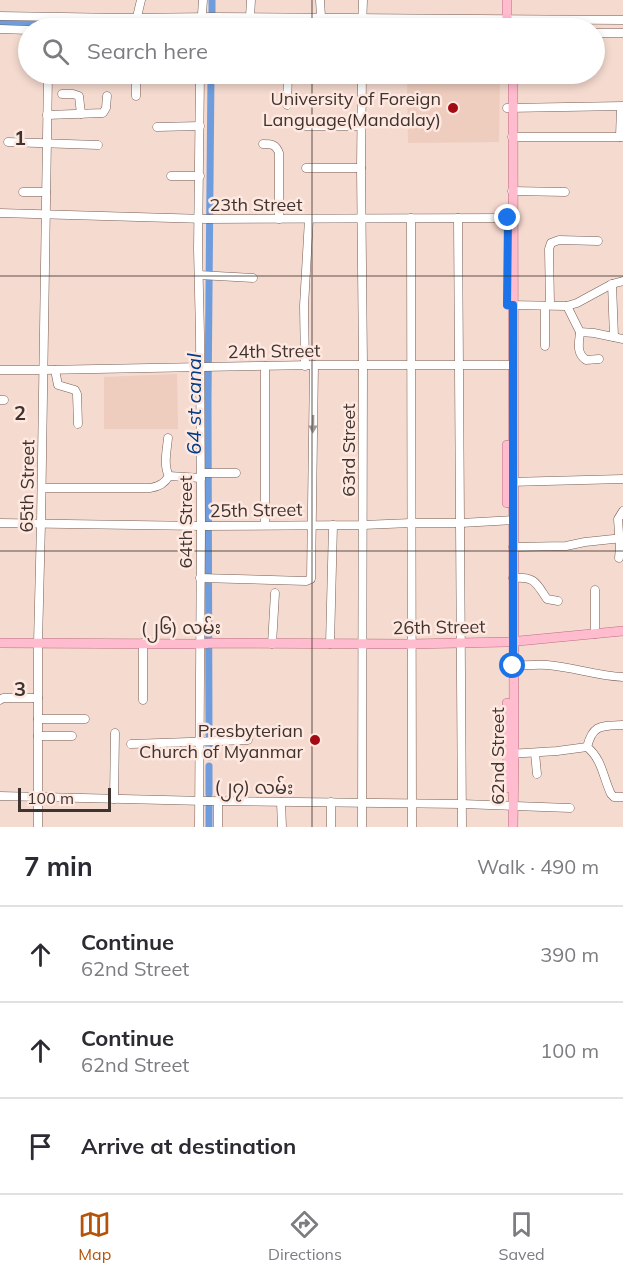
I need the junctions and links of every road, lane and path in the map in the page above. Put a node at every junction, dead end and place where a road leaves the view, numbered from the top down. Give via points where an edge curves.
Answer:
1 (141, 0) edge
2 (203, 0) edge
3 (251, 0) edge
4 (321, 0) edge
5 (363, 0) edge
6 (507, 0) edge
7 (513, 0) edge
8 (0, 16) edge
9 (250, 17) junction
10 (321, 17) junction
11 (137, 18) joint
12 (205, 18) edge
13 (235, 18) edge
14 (328, 18) edge
15 (362, 18) edge
16 (509, 18) edge
17 (511, 18) edge
18 (605, 20) edge
19 (623, 20) edge
20 (0, 29) edge
21 (18, 30) edge
22 (605, 33) edge
23 (623, 33) edge
24 (48, 84) edge
25 (136, 84) edge
26 (200, 84) edge
27 (288, 84) edge
28 (362, 84) edge
29 (508, 84) edge
30 (512, 84) edge
31 (62, 94) dead end
32 (106, 96) dead end
33 (136, 96) dead end
34 (287, 105) dead end
35 (622, 106) edge
36 (510, 108) junction
37 (47, 114) junction
38 (81, 114) junction
39 (200, 126) junction
40 (300, 126) dead end
41 (362, 126) junction
42 (157, 127) dead end
43 (512, 137) junction
44 (621, 137) edge
45 (8, 142) dead end
46 (47, 143) junction
47 (263, 144) dead end
48 (98, 145) dead end
49 (306, 168) dead end
50 (361, 168) junction
51 (171, 176) dead end
52 (200, 176) junction
53 (512, 191) junction
54 (23, 192) dead end
55 (46, 192) junction
56 (565, 192) dead end
57 (0, 213) edge
58 (46, 214) junction
59 (458, 218) junction
60 (510, 218) junction
61 (205, 219) junction
62 (279, 219) junction
63 (309, 219) junction
64 (362, 219) junction
65 (411, 219) junction
66 (598, 241) dead end
67 (205, 275) junction
68 (253, 278) dead end
69 (623, 282) edge
70 (612, 284) junction
71 (510, 305) junction
72 (547, 305) junction
73 (567, 306) junction
74 (580, 332) junction
75 (614, 337) junction
76 (623, 339) edge
77 (545, 346) dead end
78 (599, 359) dead end
79 (363, 365) junction
80 (510, 365) junction
81 (265, 366) junction
82 (309, 366) junction
83 (411, 366) junction
84 (460, 366) junction
85 (205, 367) junction
86 (0, 370) edge
87 (43, 370) junction
88 (55, 370) junction
89 (78, 424) dead end
90 (168, 438) dead end
91 (236, 473) dead end
92 (204, 474) junction
93 (169, 476) junction
94 (623, 479) edge
95 (510, 482) junction
96 (42, 488) junction
97 (623, 511) edge
98 (510, 520) junction
99 (0, 523) edge
100 (41, 523) junction
101 (411, 523) junction
102 (461, 523) junction
103 (265, 525) junction
104 (312, 525) junction
105 (333, 525) junction
106 (363, 525) junction
107 (206, 526) junction
108 (621, 538) edge
109 (513, 547) junction
110 (620, 558) dead end
111 (206, 578) junction
112 (513, 578) junction
113 (595, 590) dead end
114 (275, 593) dead end
115 (558, 601) dead end
116 (623, 631) edge
117 (595, 634) junction
118 (510, 642) junction
119 (0, 643) edge
120 (38, 643) junction
121 (143, 643) junction
122 (461, 643) junction
123 (206, 644) junction
124 (272, 644) junction
125 (330, 644) junction
126 (363, 644) junction
127 (411, 644) junction
128 (511, 666) junction
129 (623, 677) edge
130 (38, 698) junction
131 (0, 700) edge
132 (143, 700) dead end
133 (38, 718) junction
134 (84, 719) dead end
135 (623, 725) edge
136 (115, 733) dead end
137 (38, 736) junction
138 (72, 736) dead end
139 (248, 740) dead end
140 (206, 741) junction
141 (131, 744) dead end
142 (587, 747) junction
143 (535, 753) junction
144 (510, 754) junction
145 (537, 774) dead end
146 (0, 796) edge
147 (38, 797) junction
148 (623, 797) edge
149 (114, 799) junction
150 (208, 801) junction
151 (281, 802) junction
152 (331, 802) junction
153 (362, 803) junction
154 (412, 804) junction
155 (462, 804) junction
156 (511, 806) junction
157 (570, 808) dead end
158 (38, 827) edge
159 (200, 827) edge
160 (218, 827) edge
161 (282, 827) edge
162 (331, 827) edge
163 (362, 827) edge
164 (412, 827) edge
165 (462, 827) edge
166 (508, 827) edge
167 (513, 827) edge

1 - 11 street
2 - 12 street
3 - 9 street
4 - 10 street
5 - 15 street
6 - 16 main road
7 - 17 main road
8 - 11 street
9 - 10 street
9 - 13 street
10 - 14 street
18 - 19 street
20 - 21 street
22 - 23 street
24 - 37 street, 65th Street
25 - 33 street
26 - 39 street, 64th Street
27 - 34 street
28 - 41 street, 63rd Street
29 - 36 main road, 62nd Street
30 - 36 main road, 62nd Street
31 - 38 street via 79,96
32 - 38 street via 105,111
35 - 36 street
35 - 44 street
36 - 43 main road, 62nd Street
36 - 60 main road, 62nd Street
37 - 38 street
37 - 46 street, 65th Street
39 - 42 street
39 - 52 street, 64th Street
40 - 41 street
41 - 50 street, 63rd Street
43 - 44 street
43 - 53 main road, 62nd Street
45 - 46 street
46 - 48 street
46 - 55 street, 65th Street
47 - 62 street via 278,148
49 - 50 street
50 - 64 street, 63rd Street
51 - 52 street
52 - 61 street, 64th Street
53 - 56 street
53 - 60 main road, 62nd Street
54 - 55 street
55 - 58 street, 65th Street
57 - 58 street, 23th Street
58 - 61 street, 23th Street
58 - 87 street, 65th Street
59 - 60 street, 23th Street
59 - 65 street, 23th Street
59 - 84 street
60 - 71 main road, 62nd Street
61 - 62 street, 23th Street
61 - 67 street, 64th Street
62 - 63 street, 23th Street
63 - 64 street, 23th Street
63 - 82 street via 304,306
64 - 65 street, 23th Street
64 - 79 street, 63rd Street
65 - 83 street
66 - 72 street via 551,243
67 - 68 street
67 - 85 street, 64th Street
69 - 70 street
70 - 73 street
70 - 75 street
71 - 72 street
71 - 80 main road, 62nd Street
72 - 73 street
72 - 77 street
73 - 74 street
74 - 75 street
74 - 78 street via 582,357
75 - 76 street
79 - 82 street, 24th Street
79 - 83 street, 24th Street
79 - 106 street, 63rd Street
80 - 84 street, 24th Street
80 - 95 main road, 62nd Street
81 - 82 street, 24th Street
81 - 85 street, 24th Street
81 - 103 street
82 -> 104 street
83 - 84 street, 24th Street
83 - 101 street
84 - 102 street
85 - 88 street, 24th Street
85 - 92 street, 64th Street
86 - 87 street, 24th Street
87 - 88 street, 24th Street
87 - 96 street, 65th Street
88 - 89 street via 58,385 75,390
90 - 93 street
91 - 92 street
92 - 93 street
92 - 107 street, 64th Street
93 - 96 street via 150,489
94 - 95 street
95 - 98 main road, 62nd Street
96 - 100 street, 65th Street
97 - 108 street via 618,519
98 - 102 street, 25th Street
98 - 109 main road, 62nd Street
98 - 118 main road, 62nd Street
99 - 100 street, 25th Street
100 - 107 street, 25th Street
100 - 120 street, 65th Street
101 - 102 street, 25th Street
101 - 106 street, 25th Street
101 - 127 street
102 - 122 street
103 - 104 street, 25th Street
103 - 107 street, 25th Street
104 - 105 street, 25th Street
104 - 111 street via 310,580
105 - 106 street, 25th Street
105 - 125 street
106 - 126 street, 63rd Street
107 - 111 street, 64th Street
108 - 109 street via 566,546
108 - 110 street
109 - 112 main road, 62nd Street
111 - 123 street, 64th Street
112 - 115 street via 530,578 547,599
112 - 118 main road, 62nd Street
113 - 117 street
114 - 124 street
116 - 117 main road, 26th Street
117 - 118 main road, 26th Street
118 - 122 main road, 26th Street
118 - 128 main road, 62nd Street
119 - 120 main road, (၂၆) လမ်း
120 - 121 main road, (၂၆) လမ်း
120 - 130 street, 65th Street
121 - 123 main road, (၂၆) လမ်း
121 - 132 street
122 - 127 main road, 26th Street
122 - 155 street
123 - 124 main road, (၂၆) လမ်း
123 - 140 street, 64th Street
124 - 125 main road, (၂၆) လမ်း
125 - 126 main road, (၂၆) လမ်း
126 - 127 main road, 26th Street
126 - 153 street, 63rd Street
127 - 154 street
128 - 129 street via 545,665
128 - 144 main road, 62nd Street
130 - 131 street
130 - 133 street, 65th Street
133 - 134 street
133 - 137 street, 65th Street
135 - 142 street via 591,732
136 - 149 street
137 - 138 street
137 - 147 street, 65th Street
139 - 140 street
140 - 141 street
140 - 150 street, 64th Street
142 - 143 street
142 - 148 street via 598,759 610,794
143 - 144 street
143 - 145 street
144 - 156 main road, 62nd Street
146 - 147 street, (၂၇) လမ်း
147 - 149 street, (၂၇) လမ်း
147 - 158 street, 65th Street
149 - 150 street, (၂၇) လမ်း
150 - 151 street, (၂၇) လမ်း
150 - 159 street, 64th Street
150 - 160 street
151 - 152 street, (၂၇) လမ်း
151 - 161 street
152 - 153 street, (၂၇) လမ်း
152 - 162 street
153 - 154 street, (၂၇) လမ်း
153 - 163 street, 63rd Street
154 - 155 street, (၂၇) လမ်း
154 - 164 street
155 - 156 street, (၂၇) လမ်း
155 - 165 street
156 - 157 street, (၂၇) လမ်း
156 - 166 main road, 62nd Street
156 - 167 main road, 62nd Street

